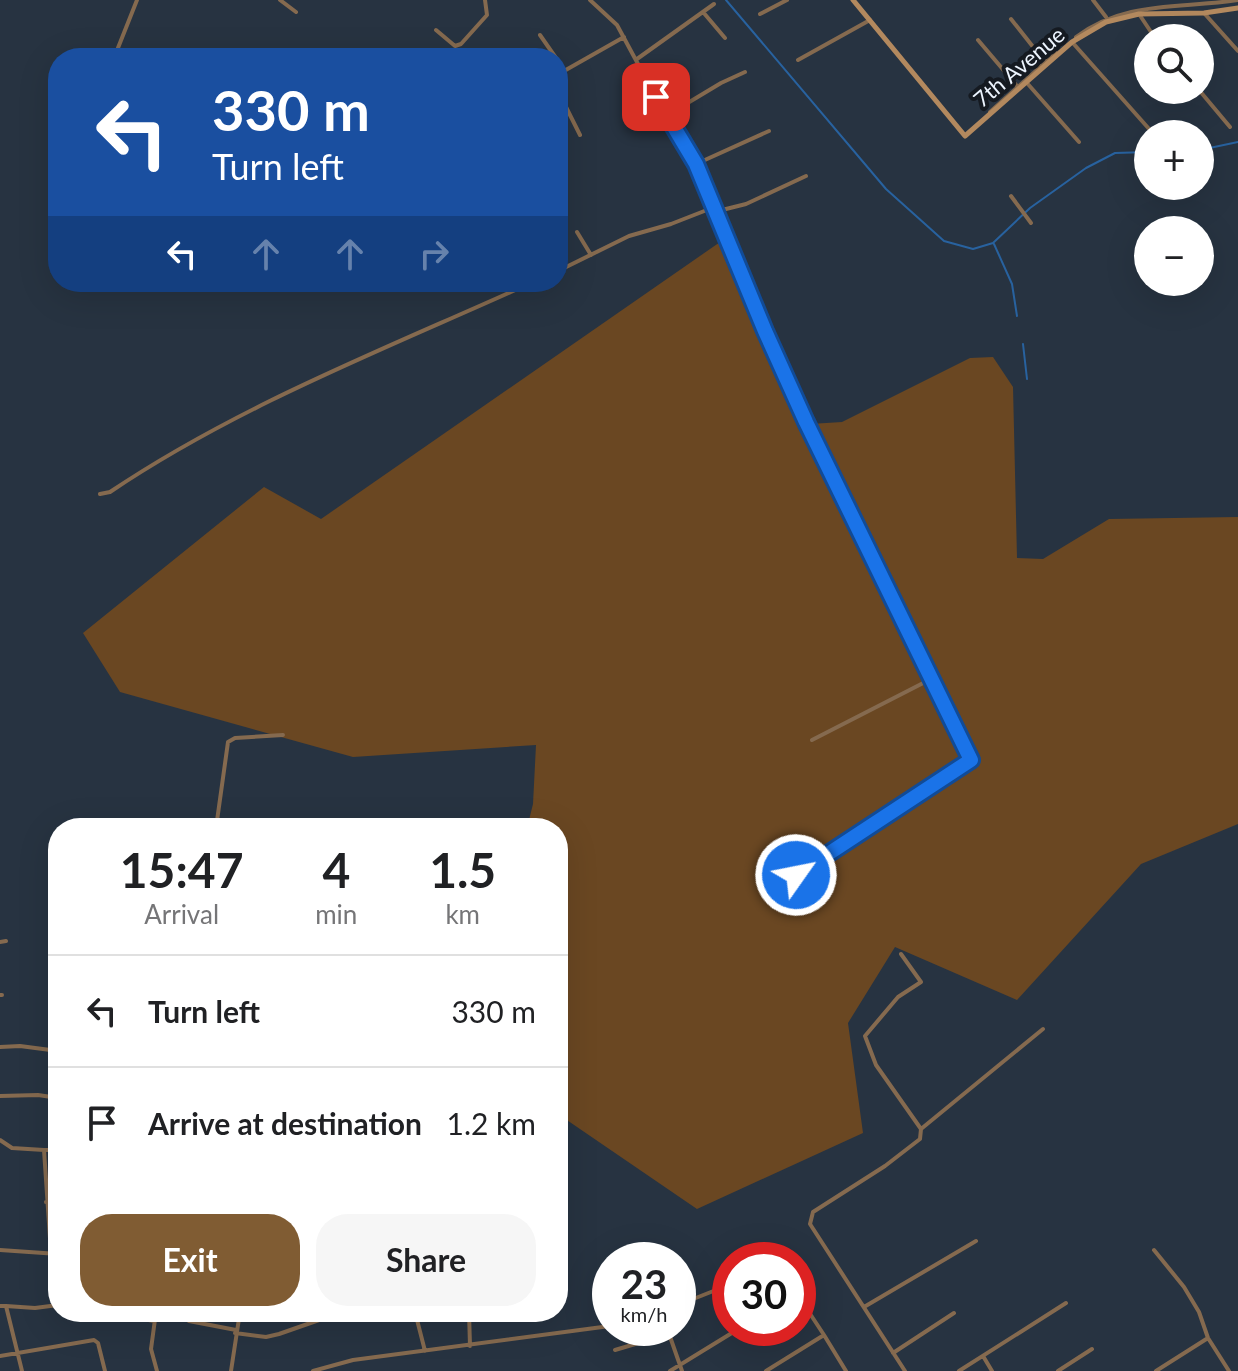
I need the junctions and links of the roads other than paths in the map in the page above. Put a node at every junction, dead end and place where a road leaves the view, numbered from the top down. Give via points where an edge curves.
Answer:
1 (137, 0) edge
2 (280, 0) edge
3 (485, 0) edge
4 (590, 0) edge
5 (787, 0) edge
6 (853, 0) edge
7 (1093, 0) edge
8 (1238, 0) edge
9 (1222, 1) edge
10 (714, 4) dead end
11 (1238, 8) edge
12 (296, 12) dead end
13 (703, 12) junction
14 (1204, 13) junction
15 (760, 14) dead end
16 (1139, 14) junction
17 (1106, 17) junction
18 (1011, 19) dead end
19 (870, 20) junction
20 (1146, 24) edge
21 (436, 30) dead end
22 (540, 35) dead end
23 (624, 37) junction
24 (725, 38) dead end
25 (978, 40) dead end
26 (1072, 42) junction
27 (118, 48) edge
28 (549, 48) edge
29 (1238, 51) edge
30 (637, 59) junction
31 (798, 60) dead end
32 (1045, 62) junction
33 (568, 69) edge
34 (745, 72) dead end
35 (1027, 83) junction
36 (1017, 86) junction
37 (1211, 104) edge
38 (568, 111) edge
39 (990, 112) junction
40 (666, 116) junction
41 (1141, 120) edge
42 (1230, 127) dead end
43 (769, 131) dead end
44 (580, 135) dead end
45 (1079, 142) dead end
46 (696, 164) junction
47 (806, 176) dead end
48 (1011, 196) dead end
49 (713, 210) junction
50 (1031, 223) dead end
51 (577, 232) dead end
52 (591, 255) junction
53 (568, 266) edge
54 (510, 292) edge
55 (100, 494) dead end
56 (931, 679) junction
57 (283, 735) dead end
58 (812, 740) dead end
59 (217, 818) edge
60 (760, 888) dead end
61 (901, 954) dead end
62 (1043, 1029) dead end
63 (0, 1047) edge
64 (48, 1050) edge
65 (0, 1096) edge
66 (48, 1096) edge
67 (921, 1129) junction
68 (0, 1140) edge
69 (44, 1150) junction
70 (48, 1150) edge
71 (46, 1202) joint
72 (48, 1222) edge
73 (976, 1241) dead end
74 (0, 1250) edge
75 (1154, 1250) dead end
76 (48, 1253) edge
77 (1066, 1303) dead end
78 (3, 1306) edge
79 (48, 1306) edge
80 (864, 1307) junction
81 (954, 1313) dead end
82 (154, 1322) edge
83 (194, 1322) edge
84 (238, 1322) edge
85 (313, 1322) edge
86 (418, 1322) edge
87 (469, 1322) edge
88 (816, 1323) edge
89 (592, 1329) edge
90 (236, 1331) junction
91 (824, 1335) junction
92 (1208, 1338) junction
93 (470, 1346) junction
94 (626, 1346) edge
95 (673, 1346) edge
96 (713, 1346) edge
97 (1092, 1349) dead end
98 (615, 1350) dead end
99 (425, 1351) junction
100 (893, 1353) junction
101 (19, 1354) junction
102 (0, 1356) edge
103 (983, 1356) junction
104 (680, 1368) edge
105 (22, 1371) edge
106 (105, 1371) edge
107 (157, 1371) edge
108 (231, 1371) edge
109 (313, 1371) edge
110 (670, 1371) edge
111 (766, 1371) edge
112 (846, 1371) edge
113 (905, 1371) edge
114 (959, 1371) edge
115 (992, 1371) edge
116 (1058, 1371) edge
117 (1156, 1371) edge
118 (1229, 1371) edge

1 - 27 street
2 - 12 street
3 - 21 street via 487,15 461,44 455,46
4 - 23 street
5 - 15 street
6 - 19 main road
7 - 17 street
8 - 9 street
9 - 17 street
10 - 13 street
11 - 14 main road, 7th Avenue
13 - 24 street
13 - 30 street
14 - 16 main road, 7th Avenue
14 - 29 street
16 - 20 street
16 - 26 main road, 7th Avenue via 1106,22
17 - 32 street
18 - 32 street
19 - 31 street
19 - 39 main road, 7th Avenue via 965,136
22 - 28 street
23 - 30 street
23 - 33 street
25 - 36 street
26 - 35 main road, 7th Avenue
26 - 41 street
30 - 40 street
32 - 36 street
34 - 40 street
35 - 39 main road, 7th Avenue
35 - 45 street
36 - 39 street
37 - 42 street
38 - 44 street
40 - 46 street
43 - 46 street
46 - 49 street
47 - 49 street via 739,207
48 - 50 street
49 - 52 street via 629,236
49 - 56 street via 806,422
51 - 52 street
52 - 53 street
54 - 55 street via 252,410
56 - 58 street
56 - 60 street via 971,760 796,875
57 - 59 street via 228,742
61 - 67 street via 921,982 898,997 865,1036 876,1065
62 - 67 street
63 - 64 street
65 - 66 street
67 - 80 street via 920,1139 810,1217
68 - 69 street via 12,1148
69 - 70 street
69 - 71 street
71 - 72 street
73 - 80 street
74 - 76 street
75 - 92 street via 1184,1287
77 - 103 street
78 - 79 street
78 - 101 street
80 - 100 street
81 - 100 street
82 - 107 street via 151,1349
83 - 90 street
84 - 90 street
85 - 90 street via 266,1337
86 - 99 street
87 - 93 street
88 - 91 street
89 - 93 street
90 - 108 street
91 - 111 street
91 - 112 street
92 - 117 street
92 - 118 street
93 - 99 street
94 - 98 street
95 - 104 street
96 - 104 street
97 - 116 street
99 - 109 street
100 - 113 street
101 - 102 street
101 - 105 street
101 - 106 street via 94,1340
103 - 114 street
103 - 115 street
104 - 110 street

